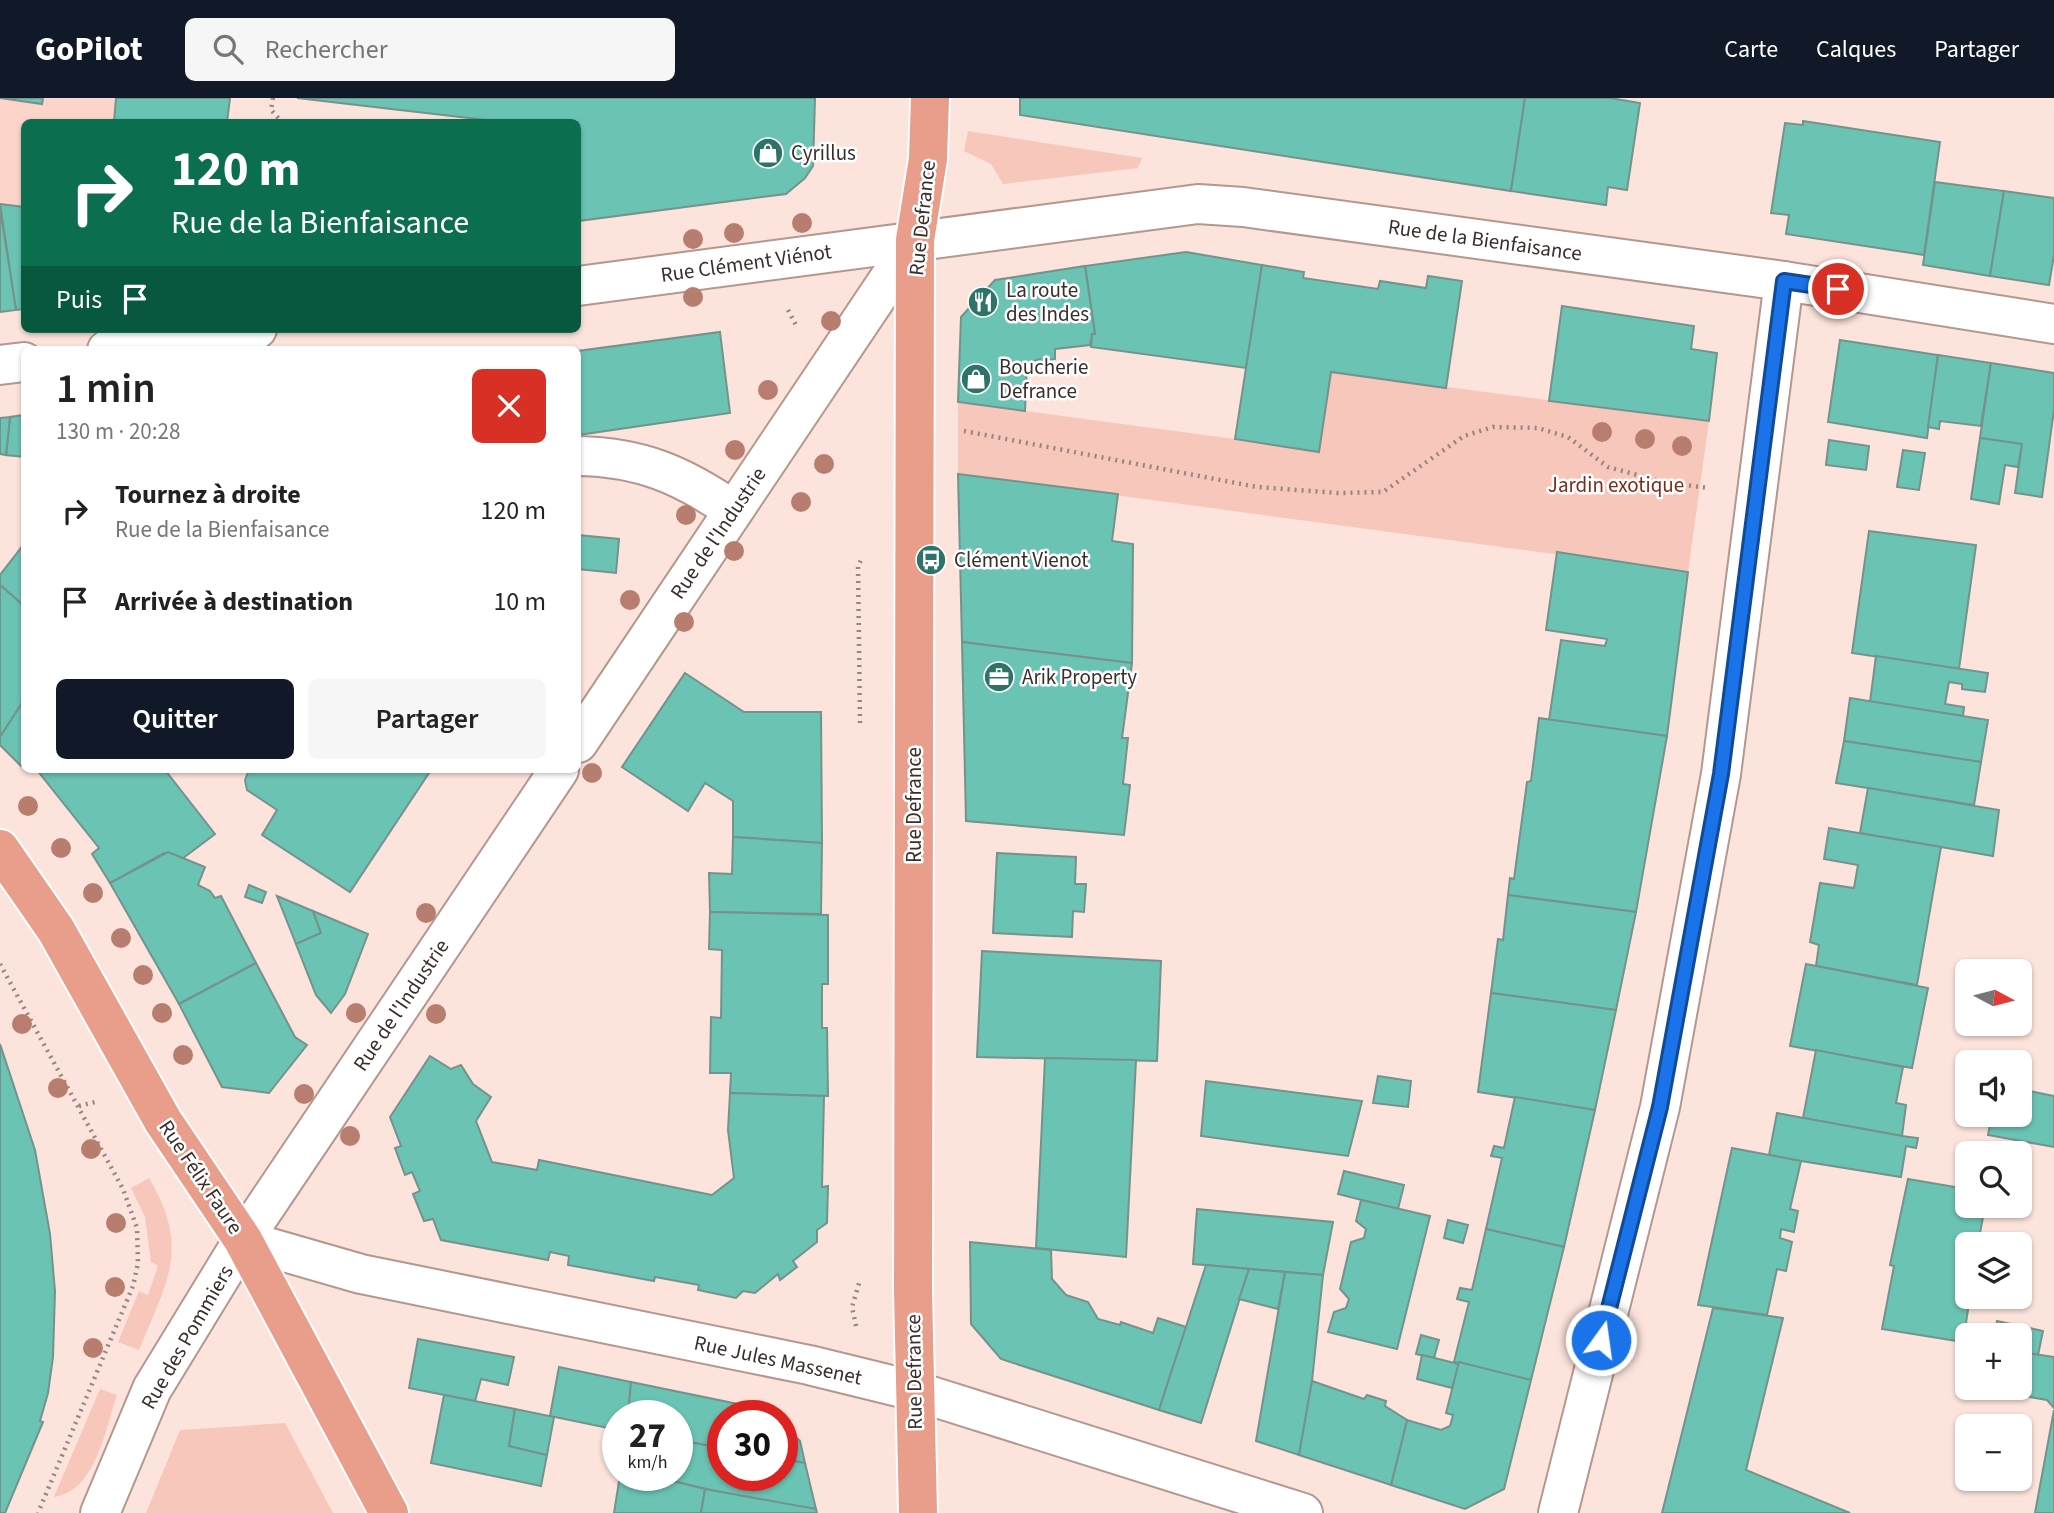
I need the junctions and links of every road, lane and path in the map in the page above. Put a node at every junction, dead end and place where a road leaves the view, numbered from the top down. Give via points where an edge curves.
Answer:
1 (273, 98) edge
2 (930, 98) edge
3 (279, 119) edge
4 (915, 240) junction
5 (760, 261) junction
6 (1784, 281) junction
7 (581, 286) edge
8 (2054, 324) edge
9 (228, 333) edge
10 (136, 346) edge
11 (21, 362) edge
12 (0, 365) edge
13 (812, 393) junction
14 (958, 430) dead end
15 (581, 456) edge
16 (1712, 488) dead end
17 (733, 510) junction
18 (581, 738) edge
19 (557, 773) edge
20 (0, 849) edge
21 (0, 964) edge
22 (243, 1240) junction
23 (915, 1391) junction
24 (38, 1513) edge
25 (100, 1513) edge
26 (389, 1513) edge
27 (918, 1513) edge
28 (1303, 1513) edge
29 (1558, 1513) edge

1 - 3 path via 271,110
2 - 4 main road, Rue Defrance via 928,159
4 - 5 street, Rue Clément Viénot
4 - 6 street, Rue de la Bienfaisance via 1209,205 1243,206
4 - 13 street, Rue de l'Industrie
4 - 23 main road, Rue Defrance
5 - 7 street, Rue Clément Viénot
5 - 13 path via 796,325
6 - 8 street, Rue de la Bienfaisance
6 - 29 street via 1721,774 1663,1094
9 - 10 street
11 - 12 street
13 - 17 street, Rue de l'Industrie
14 - 16 path via 1257,487 1338,493 1383,492 1464,436 1493,427 1538,428 1567,437 1608,467 1663,482
15 - 17 street via 618,459 674,475
17 - 18 street, Rue de l'Industrie
19 - 22 street, Rue de l'Industrie
20 - 22 main road, Rue Félix Faure via 56,930 163,1121
21 - 24 path via 97,1136 137,1228 133,1286
22 - 23 street, Rue Jules Massenet via 361,1274
22 - 25 street, Rue des Pommiers via 152,1389
22 - 26 main road, Rue Félix Faure
23 - 27 main road, Rue Defrance
23 - 28 street, Rue Jules Massenet

